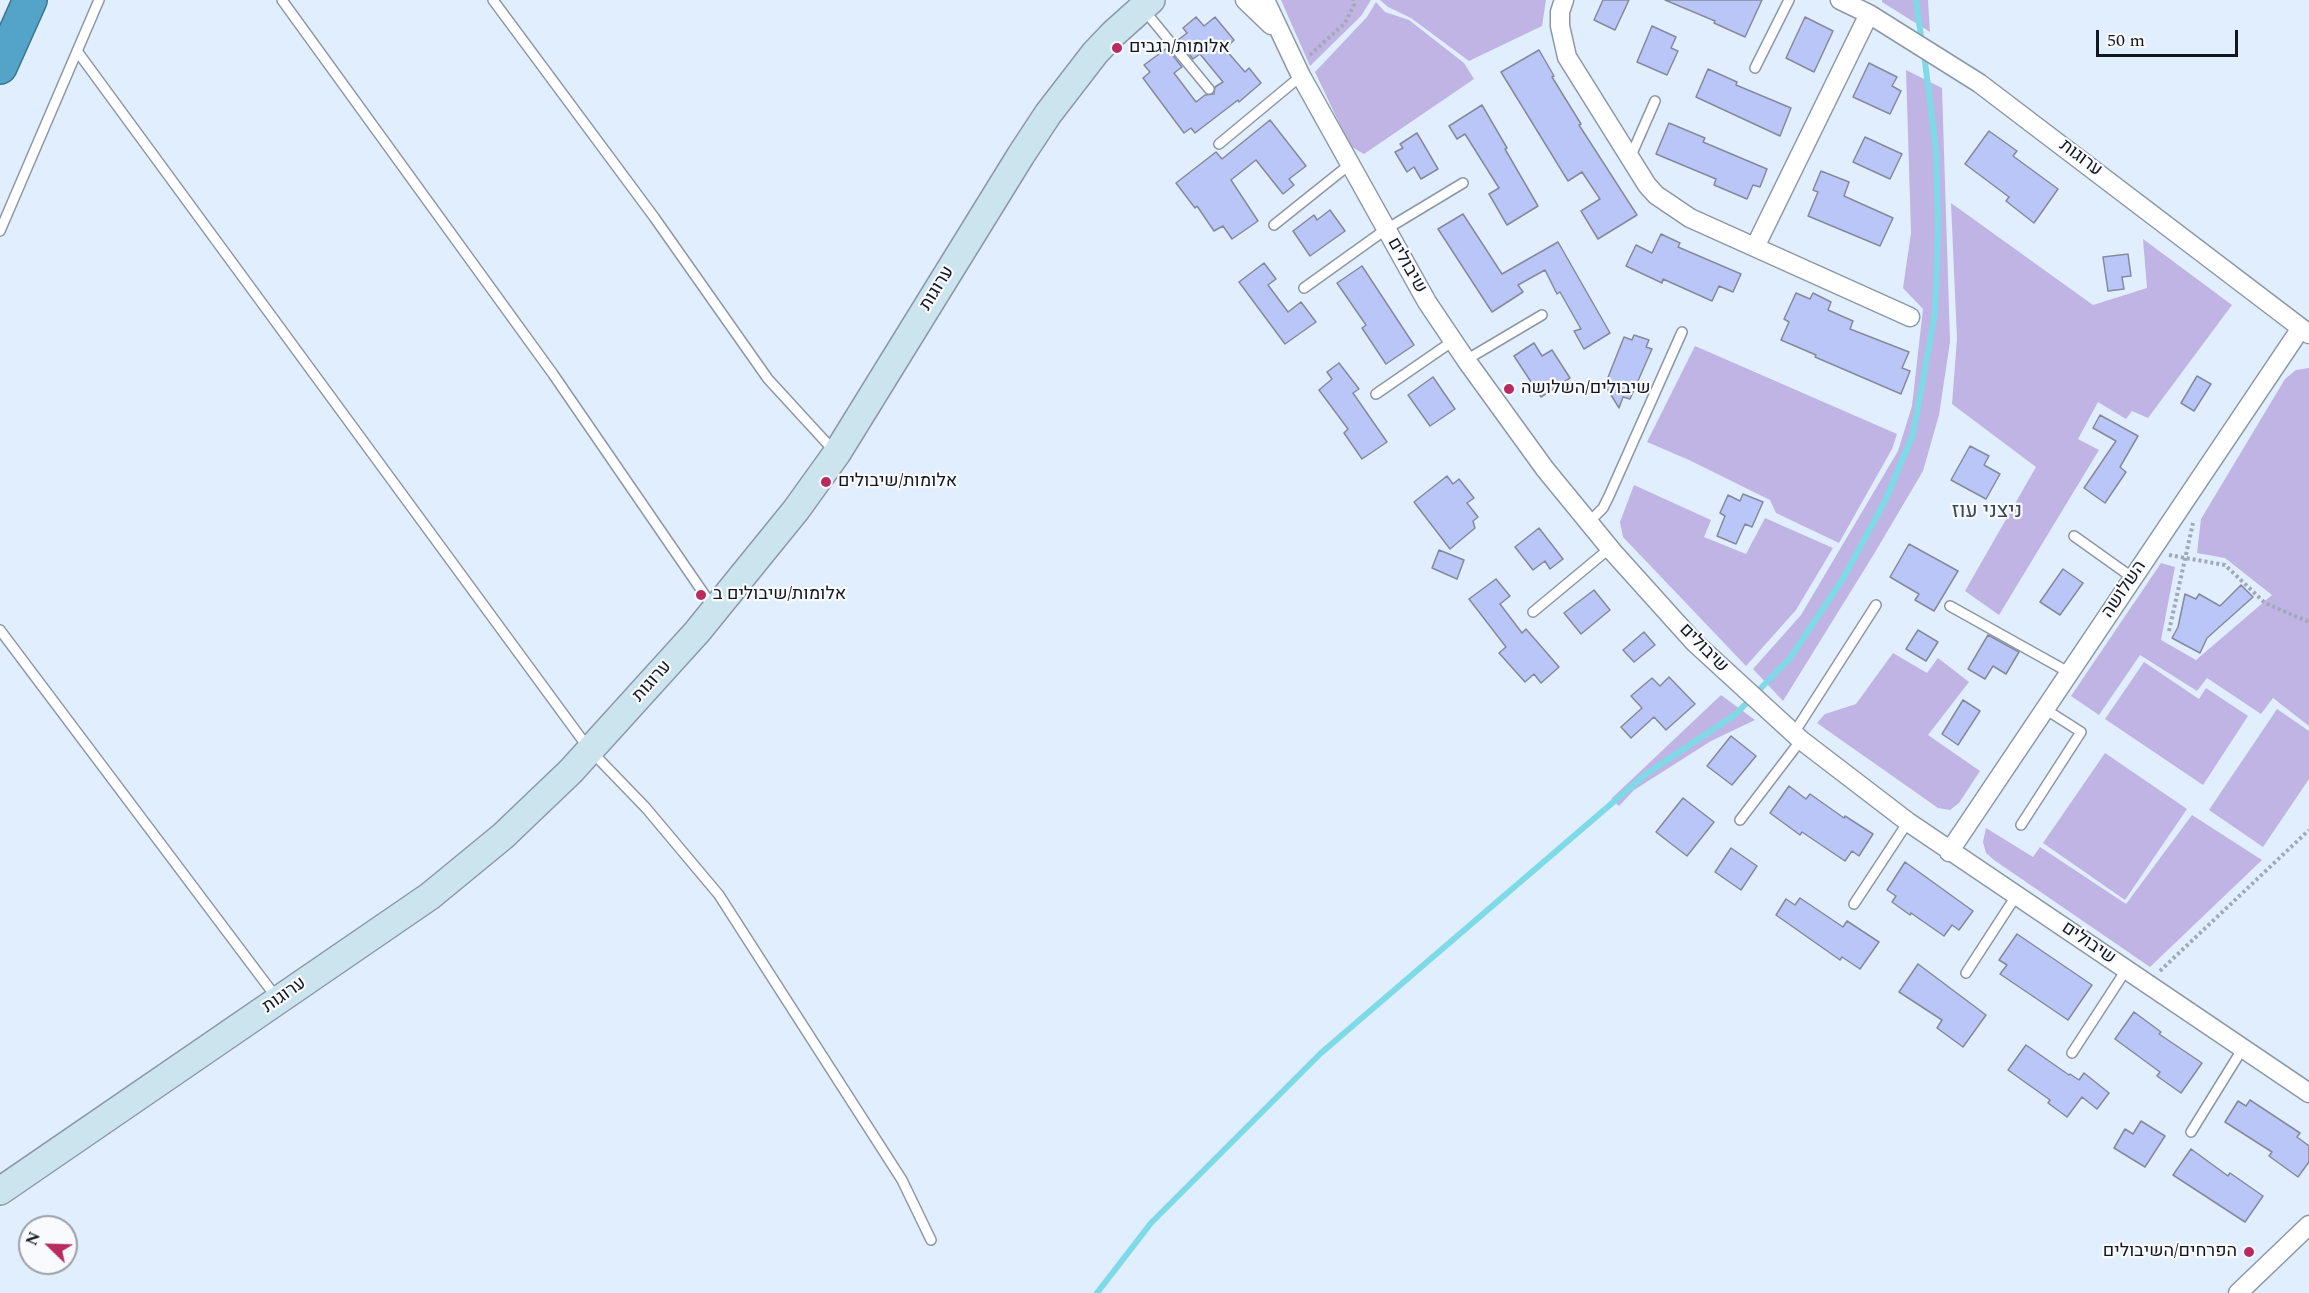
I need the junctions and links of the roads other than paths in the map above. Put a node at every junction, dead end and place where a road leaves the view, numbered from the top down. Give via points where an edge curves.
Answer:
1 (30, 0) edge
2 (99, 0) edge
3 (282, 0) edge
4 (494, 0) edge
5 (1245, 0) edge
6 (1265, 0) edge
7 (1564, 0) edge
8 (1789, 0) edge
9 (1840, 0) edge
10 (1149, 5) edge
11 (1869, 14) junction
12 (1279, 32) junction
13 (77, 51) junction
14 (0, 67) edge
15 (1755, 68) dead end
16 (1299, 72) junction
17 (1209, 89) dead end
18 (1655, 101) dead end
19 (1219, 144) dead end
20 (1630, 158) junction
21 (1349, 165) junction
22 (1463, 183) dead end
23 (1274, 225) dead end
24 (1385, 230) junction
25 (0, 231) edge
26 (1755, 247) junction
27 (1304, 288) dead end
28 (1542, 315) dead end
29 (1910, 317) dead end
30 (2305, 331) edge
31 (1682, 332) dead end
32 (1453, 341) junction
33 (1466, 360) junction
34 (1376, 394) dead end
35 (837, 453) junction
36 (1588, 523) junction
37 (2074, 536) dead end
38 (1610, 548) junction
39 (2133, 578) junction
40 (1876, 606) dead end
41 (1950, 606) dead end
42 (715, 611) junction
43 (1533, 612) dead end
44 (0, 630) edge
45 (2070, 673) junction
46 (2045, 709) junction
47 (1797, 737) junction
48 (589, 749) junction
49 (1740, 820) dead end
50 (1908, 822) junction
51 (2021, 825) dead end
52 (1949, 852) junction
53 (2016, 896) junction
54 (1854, 904) dead end
55 (2126, 970) junction
56 (1966, 973) dead end
57 (279, 1000) junction
58 (2242, 1048) junction
59 (2072, 1053) dead end
60 (2309, 1093) edge
61 (2191, 1132) dead end
62 (0, 1191) edge
63 (2309, 1225) edge
64 (931, 1240) dead end
65 (2238, 1293) edge

1 - 14 highway
2 - 13 lane
3 - 42 lane via 553,374
4 - 35 lane via 768,379
5 - 12 street, שיבולים
6 - 12 street, שיבולים
7 - 20 street via 1560,26 1567,57
8 - 15 lane
9 - 11 street, ערוגות
10 - 17 lane
10 - 35 street, ערוגות via 1095,53 1048,114
11 - 26 street
11 - 30 street, ערוגות via 1979,83
12 - 16 street, שיבולים
13 - 25 lane
13 - 48 lane
16 - 19 lane
16 - 21 street, שיבולים
18 - 20 lane
20 - 26 street via 1651,190 1670,206
21 - 23 lane
21 - 24 street, שיבולים
22 - 24 lane
24 - 27 lane
24 - 32 street, שיבולים
26 - 29 street
28 - 33 lane
30 - 39 street, השלושה
31 - 36 lane via 1609,496
32 - 33 street, שיבולים
32 - 34 lane
33 - 36 street, שיבולים
35 - 42 street, ערוגות
36 - 38 street, שיבולים
37 - 39 lane
38 - 43 lane
38 - 47 street, שיבולים via 1694,642
39 - 45 street, השלושה
40 - 47 lane
41 - 45 lane
42 - 48 street, ערוגות
44 - 57 lane
45 - 46 street, השלושה
46 - 51 lane via 2081,732
46 - 52 street, השלושה
47 - 49 lane
47 - 50 street, שיבולים
48 - 57 street, ערוגות via 530,811 472,862
48 - 64 lane via 646,808 719,895 902,1180
50 - 52 street, שיבולים
50 - 54 lane
52 - 53 street, שיבולים
53 - 55 street, שיבולים
53 - 56 lane
55 - 58 street, שיבולים
55 - 59 lane
57 - 62 street, ערוגות
58 - 60 street, שיבולים
58 - 61 lane
63 - 65 street

